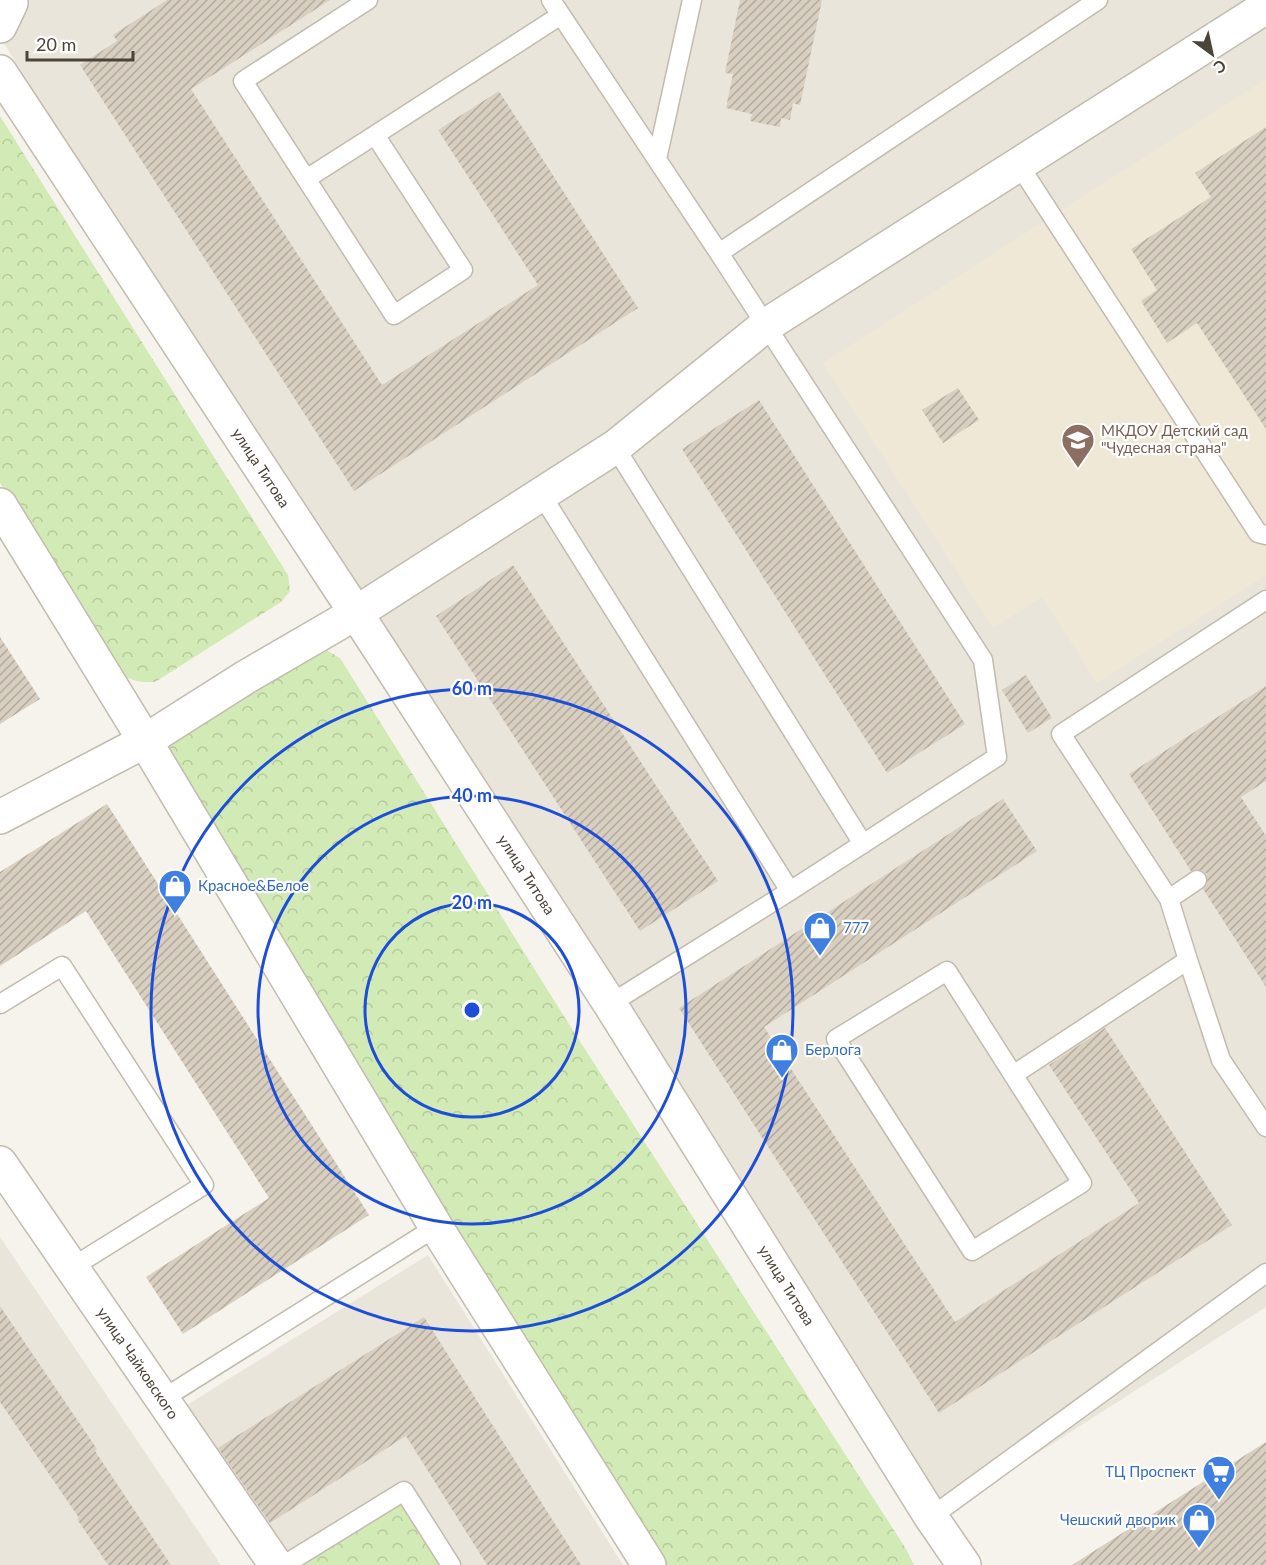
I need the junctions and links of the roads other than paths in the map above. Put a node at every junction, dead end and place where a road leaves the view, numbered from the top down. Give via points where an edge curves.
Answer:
1 (368, 0) edge
2 (692, 0) edge
3 (1098, 0) edge
4 (1266, 7) edge
5 (556, 8) edge
6 (0, 72) edge
7 (375, 135) junction
8 (657, 159) junction
9 (1019, 165) junction
10 (306, 179) junction
11 (719, 253) junction
12 (765, 326) junction
13 (615, 447) junction
14 (541, 494) junction
15 (0, 506) edge
16 (1266, 535) edge
17 (1266, 600) edge
18 (356, 613) junction
19 (145, 741) junction
20 (0, 817) edge
21 (863, 844) junction
22 (1197, 880) dead end
23 (790, 891) junction
24 (1169, 899) junction
25 (1188, 960) junction
26 (0, 1004) edge
27 (610, 1004) junction
28 (1013, 1075) junction
29 (1266, 1127) edge
30 (0, 1163) edge
31 (436, 1227) junction
32 (71, 1268) junction
33 (1266, 1273) edge
34 (161, 1400) junction
35 (931, 1517) junction
36 (276, 1565) edge
37 (284, 1565) edge
38 (451, 1565) edge
39 (648, 1565) edge
40 (964, 1565) edge

1 - 10 lane via 243,81
2 - 8 lane
3 - 11 lane
4 - 9 street
5 - 7 lane
5 - 8 lane
6 - 18 street, улица Титова
7 - 10 lane
7 - 10 lane via 463,270 394,315
8 - 11 lane
9 - 12 street
9 - 16 lane via 1258,533
11 - 12 lane
12 - 13 street
12 - 21 lane via 983,660 997,757
13 - 14 street
13 - 21 lane
14 - 18 street
14 - 23 lane
15 - 19 street
17 - 24 lane via 1061,734
18 - 19 street
18 - 27 street, улица Титова
19 - 20 street
19 - 31 street
21 - 23 lane
22 - 24 lane
23 - 27 lane
24 - 25 lane
25 - 28 lane
25 - 29 lane via 1221,1060
26 - 32 lane via 62,966 204,1185
27 - 35 street, улица Титова
28 - 28 lane via 947,971 836,1039 972,1251 1082,1183
30 - 32 street, улица Чайковского
31 - 34 lane
31 - 39 street
32 - 34 street, улица Чайковского
33 - 35 lane
34 - 36 street, улица Чайковского
35 - 40 street, улица Титова
37 - 38 lane via 404,1491

